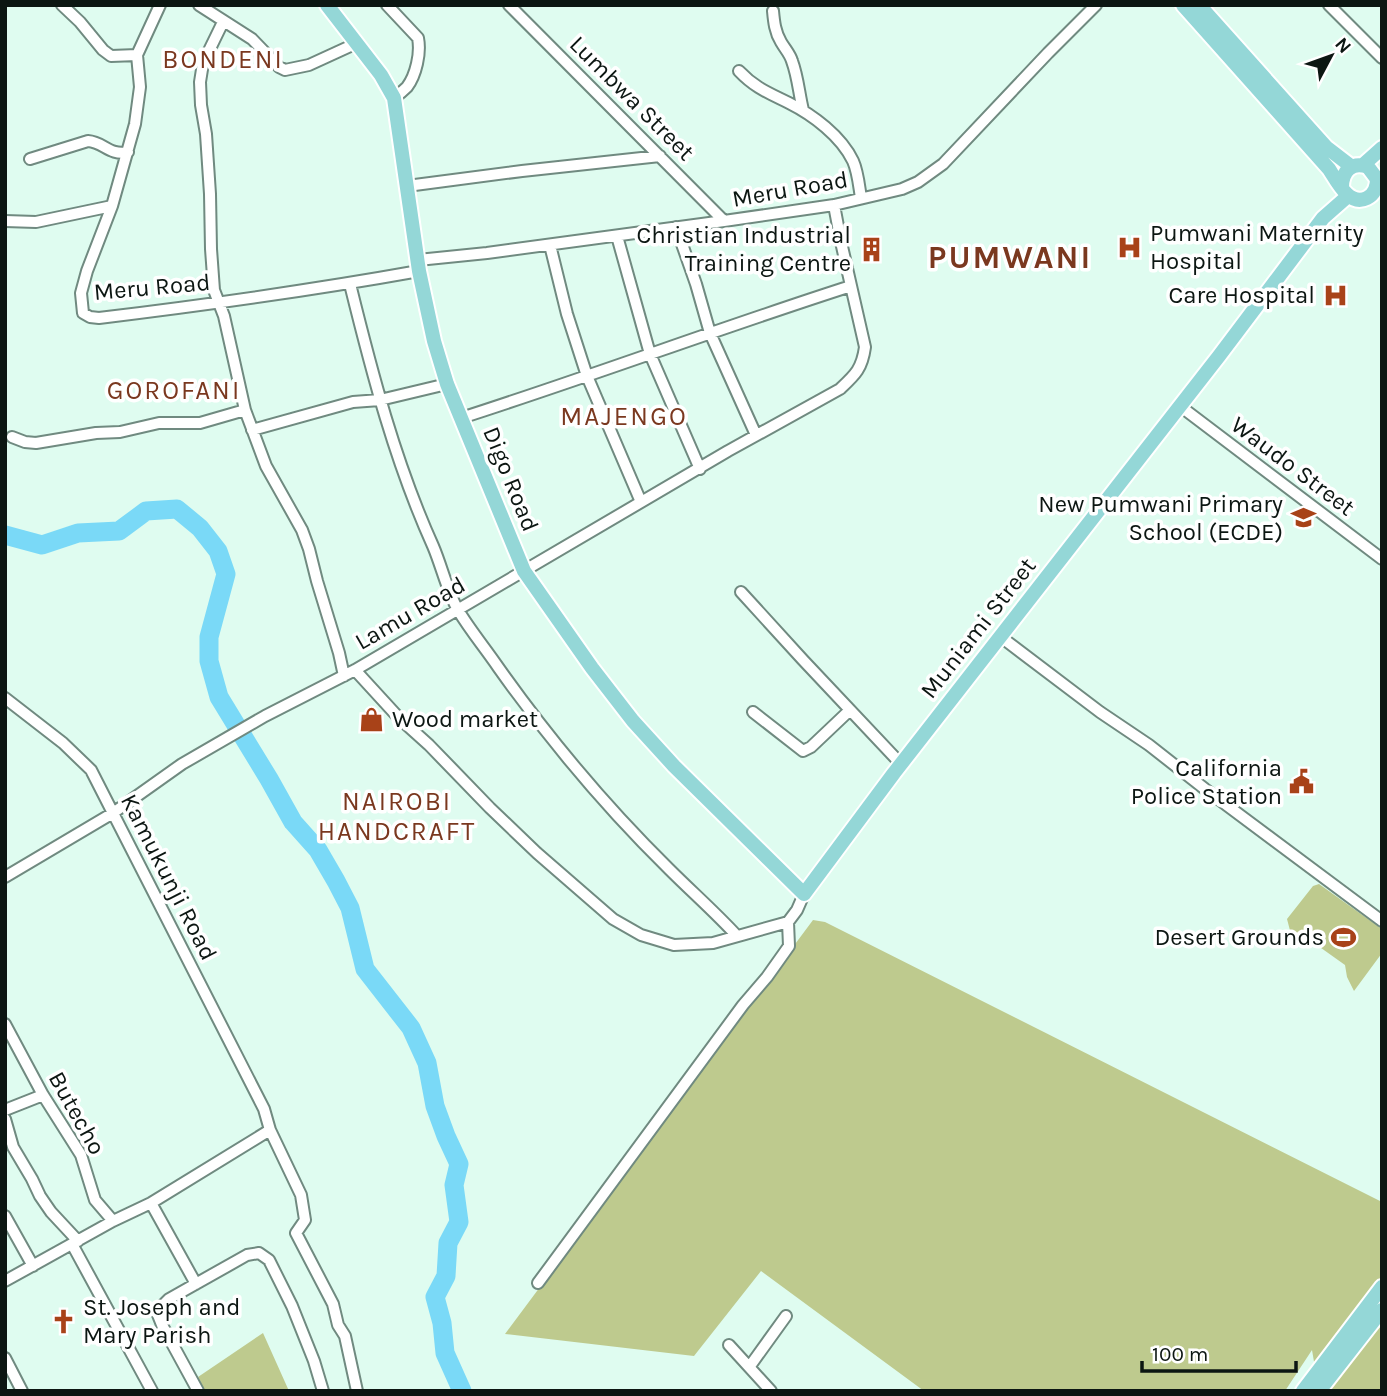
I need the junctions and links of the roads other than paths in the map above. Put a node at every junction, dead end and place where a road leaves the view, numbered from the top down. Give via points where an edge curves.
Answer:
1 (62, 5) edge
2 (160, 5) edge
3 (199, 5) edge
4 (327, 5) edge
5 (387, 5) edge
6 (509, 5) edge
7 (1097, 5) edge
8 (1183, 5) edge
9 (1199, 5) edge
10 (1329, 5) edge
11 (772, 10) dead end
12 (223, 22) junction
13 (357, 43) junction
14 (137, 55) junction
15 (1382, 58) edge
16 (740, 71) dead end
17 (394, 98) junction
18 (803, 110) junction
19 (1382, 148) edge
20 (128, 152) junction
21 (660, 156) junction
22 (30, 159) dead end
23 (1357, 166) junction
24 (407, 186) junction
25 (1377, 186) edge
26 (1345, 191) junction
27 (861, 198) junction
28 (834, 205) junction
29 (112, 206) junction
30 (1382, 208) edge
31 (5, 220) edge
32 (724, 221) junction
33 (677, 227) junction
34 (617, 236) junction
35 (550, 245) junction
36 (418, 265) junction
37 (349, 284) junction
38 (852, 286) junction
39 (219, 303) junction
40 (710, 333) junction
41 (650, 354) junction
42 (587, 376) junction
43 (447, 383) junction
44 (380, 400) junction
45 (1180, 406) junction
46 (245, 410) junction
47 (461, 418) junction
48 (252, 430) junction
49 (755, 435) junction
50 (12, 437) dead end
51 (700, 469) junction
52 (641, 502) junction
53 (1382, 559) edge
54 (524, 570) junction
55 (741, 592) dead end
56 (458, 610) junction
57 (1000, 637) junction
58 (355, 670) junction
59 (344, 676) junction
60 (5, 698) edge
61 (850, 710) junction
62 (753, 712) dead end
63 (901, 764) junction
64 (113, 813) junction
65 (5, 877) edge
66 (804, 894) junction
67 (1382, 921) edge
68 (788, 922) junction
69 (737, 936) junction
70 (5, 1024) edge
71 (43, 1095) junction
72 (5, 1110) edge
73 (5, 1119) edge
74 (270, 1130) junction
75 (151, 1203) junction
76 (5, 1216) edge
77 (113, 1221) junction
78 (75, 1242) junction
79 (33, 1266) junction
80 (5, 1281) edge
81 (538, 1283) dead end
82 (196, 1284) junction
83 (1382, 1287) edge
84 (1382, 1310) edge
85 (786, 1316) dead end
86 (729, 1345) dead end
87 (5, 1359) edge
88 (750, 1366) junction
89 (22, 1391) edge
90 (152, 1391) edge
91 (198, 1391) edge
92 (323, 1391) edge
93 (357, 1391) edge
94 (771, 1391) edge
95 (1303, 1391) edge
96 (1319, 1391) edge

1 - 14 street via 111,56
2 - 14 street, Meru Road
3 - 12 street
4 - 13 main road, Digo Road
5 - 17 street via 418,38 419,45 412,79
6 - 21 street, Lumbwa Street
7 - 27 street, Meru Road via 943,164 902,189
8 - 26 main road
9 - 23 main road via 1326,147
10 - 15 street
11 - 18 street via 779,40 796,73
12 - 13 street via 252,39 285,69 309,65
12 - 39 street via 203,63 200,82 214,289
13 - 17 main road, Digo Road
14 - 20 street, Meru Road via 140,87
16 - 18 street via 760,90
17 - 24 main road, Digo Road
18 - 27 street via 846,150 854,163
19 - 23 main road
20 - 22 street via 113,153 88,141
20 - 29 street, Meru Road
21 - 24 street
21 - 32 street, Lumbwa Street
23 - 25 main road via 1373,171
23 - 26 main road via 1344,175
24 - 36 main road, Digo Road
25 - 26 main road via 1359,200
25 - 30 main road
26 - 45 main road, Muniami Street
27 - 28 street, Meru Road
28 - 32 street, Meru Road
28 - 38 street, Lamu Road
29 - 31 street via 36,222
29 - 39 street, Meru Road via 81,293 85,315 99,318
32 - 33 street, Meru Road
33 - 34 street, Meru Road
33 - 40 street
34 - 35 street, Meru Road
34 - 41 street
35 - 36 street, Meru Road
35 - 42 street
36 - 37 street, Meru Road
36 - 43 main road, Digo Road
37 - 39 street, Meru Road
37 - 44 street
38 - 40 street
38 - 49 street, Lamu Road via 865,347 855,375
39 - 46 street
40 - 41 street
40 - 49 street
41 - 42 street
41 - 51 street
42 - 47 street
42 - 52 street
43 - 44 street
43 - 47 main road, Digo Road
44 - 48 street via 353,402
44 - 56 street via 419,517
45 - 53 street, Waudo Street
45 - 57 main road, Muniami Street
46 - 48 street
46 - 50 street via 200,423 159,423 36,443
47 - 54 main road, Digo Road
48 - 59 street via 266,466 302,530
49 - 51 street, Lamu Road
51 - 52 street, Lamu Road
52 - 54 street, Lamu Road
54 - 56 street, Lamu Road
54 - 66 main road, Digo Road via 633,721
55 - 61 street
56 - 58 street, Lamu Road
56 - 69 street via 564,755 621,820
57 - 63 main road, Muniami Street
57 - 67 street
58 - 59 street, Lamu Road
58 - 69 street via 490,808 613,919 674,945 713,943
59 - 64 street, Lamu Road via 182,764
60 - 64 street, Kamukunji Road via 91,770
61 - 62 street via 803,751
61 - 63 street
63 - 66 main road, Muniami Street
64 - 65 street, Lamu Road
64 - 74 street, Kamukunji Road via 268,1118
66 - 68 street
68 - 69 street
68 - 81 street via 789,946 775,967
70 - 71 street, Butecho
71 - 72 street
71 - 77 street, Butecho via 81,1155 94,1200
73 - 78 street via 13,1147 40,1196
74 - 75 street
74 - 93 street, Kamukunji Road via 301,1195 305,1220 296,1233 333,1304
75 - 77 street
75 - 82 street
76 - 79 street
77 - 78 street
78 - 79 street
78 - 90 street
79 - 80 street
82 - 91 street via 169,1299 158,1315
82 - 92 street via 247,1255 259,1253 269,1260 292,1306
83 - 95 main road
84 - 96 main road
85 - 88 street
86 - 88 street
87 - 89 street
88 - 94 street

